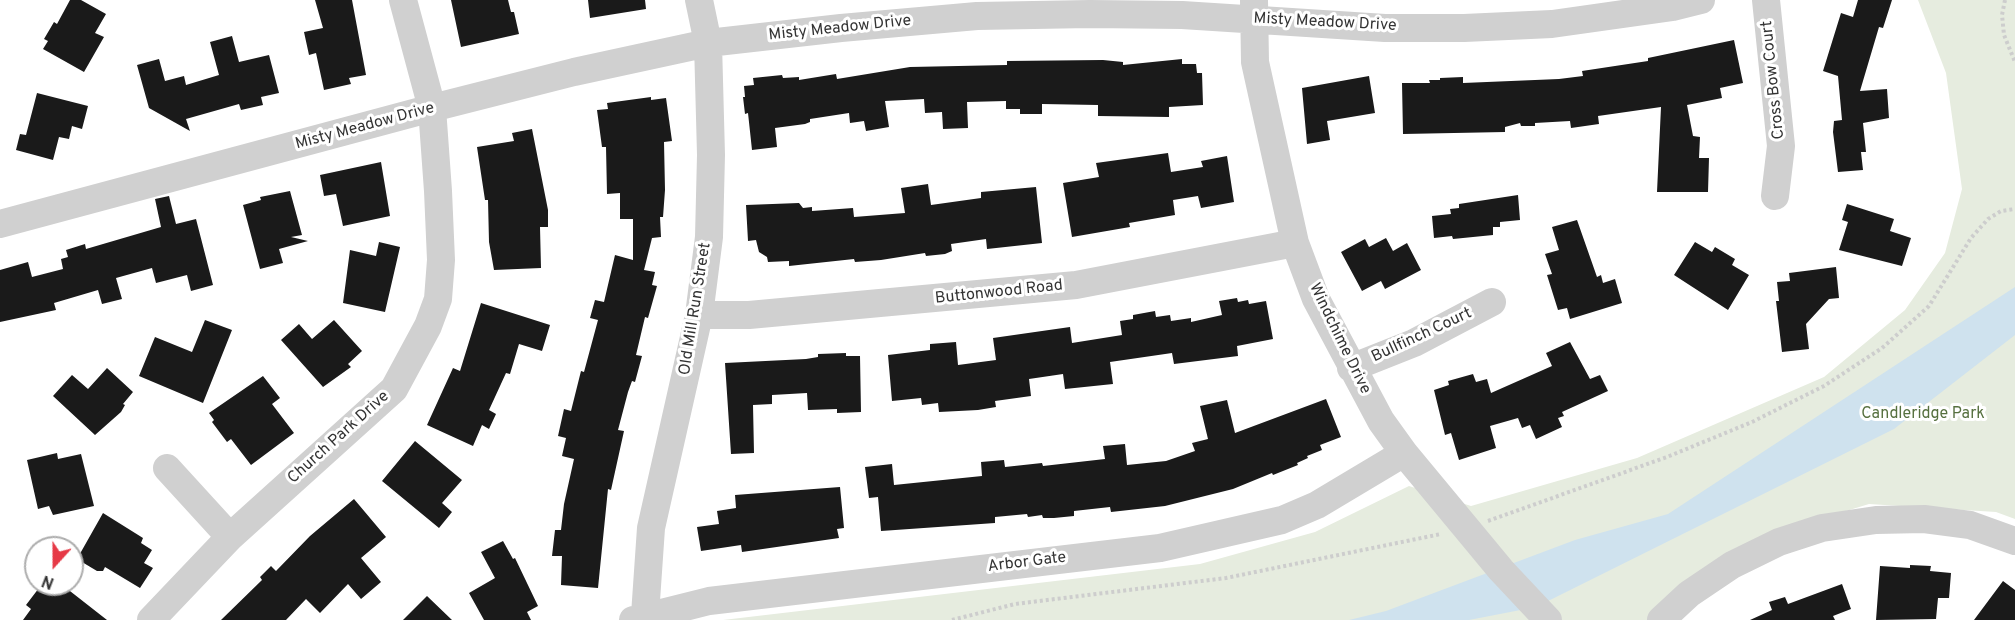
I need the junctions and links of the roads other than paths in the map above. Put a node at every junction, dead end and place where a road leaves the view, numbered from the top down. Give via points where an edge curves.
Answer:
1 (403, 0) edge
2 (699, 0) edge
3 (1701, 0) edge
4 (1766, 0) edge
5 (975, 8) edge
6 (1255, 10) edge
7 (708, 43) junction
8 (432, 108) junction
9 (1775, 196) dead end
10 (0, 224) edge
11 (1295, 243) junction
12 (1492, 303) dead end
13 (699, 315) junction
14 (1351, 368) junction
15 (1404, 453) junction
16 (167, 468) dead end
17 (230, 537) junction
18 (2015, 541) edge
19 (639, 618) edge
20 (151, 620) edge
21 (1548, 620) edge
22 (1660, 620) edge

1 - 8 street, Church Park Drive
2 - 7 street, Old Mill Run Street
3 - 6 street, Misty Meadow Drive via 1551,24 1464,28 1385,28
4 - 9 street, Cross Bow Court via 1781,146
5 - 6 street, Misty Meadow Drive via 1159,15
5 - 7 street, Misty Meadow Drive
6 - 11 street, Windchime Drive via 1255,62
7 - 8 street, Misty Meadow Drive
7 - 13 street, Old Mill Run Street via 709,237
8 - 10 street, Misty Meadow Drive
8 - 17 street, Church Park Drive via 441,260 438,300 428,326 394,389
11 - 13 street, Buttonwood Road via 1076,285 749,315
11 - 14 street, Windchime Drive via 1316,299
12 - 14 street, Bullfinch Court via 1414,343
13 - 19 street, Old Mill Run Street via 651,528
14 - 15 street, Windchime Drive
15 - 19 street, Arbor Gate via 1317,505 1282,520 1160,548 709,602
15 - 21 street, Windchime Drive
16 - 17 street
17 - 20 street, Church Park Drive
18 - 22 street via 1970,525 1924,519 1876,520 1822,528 1779,542 1732,565 1689,594

